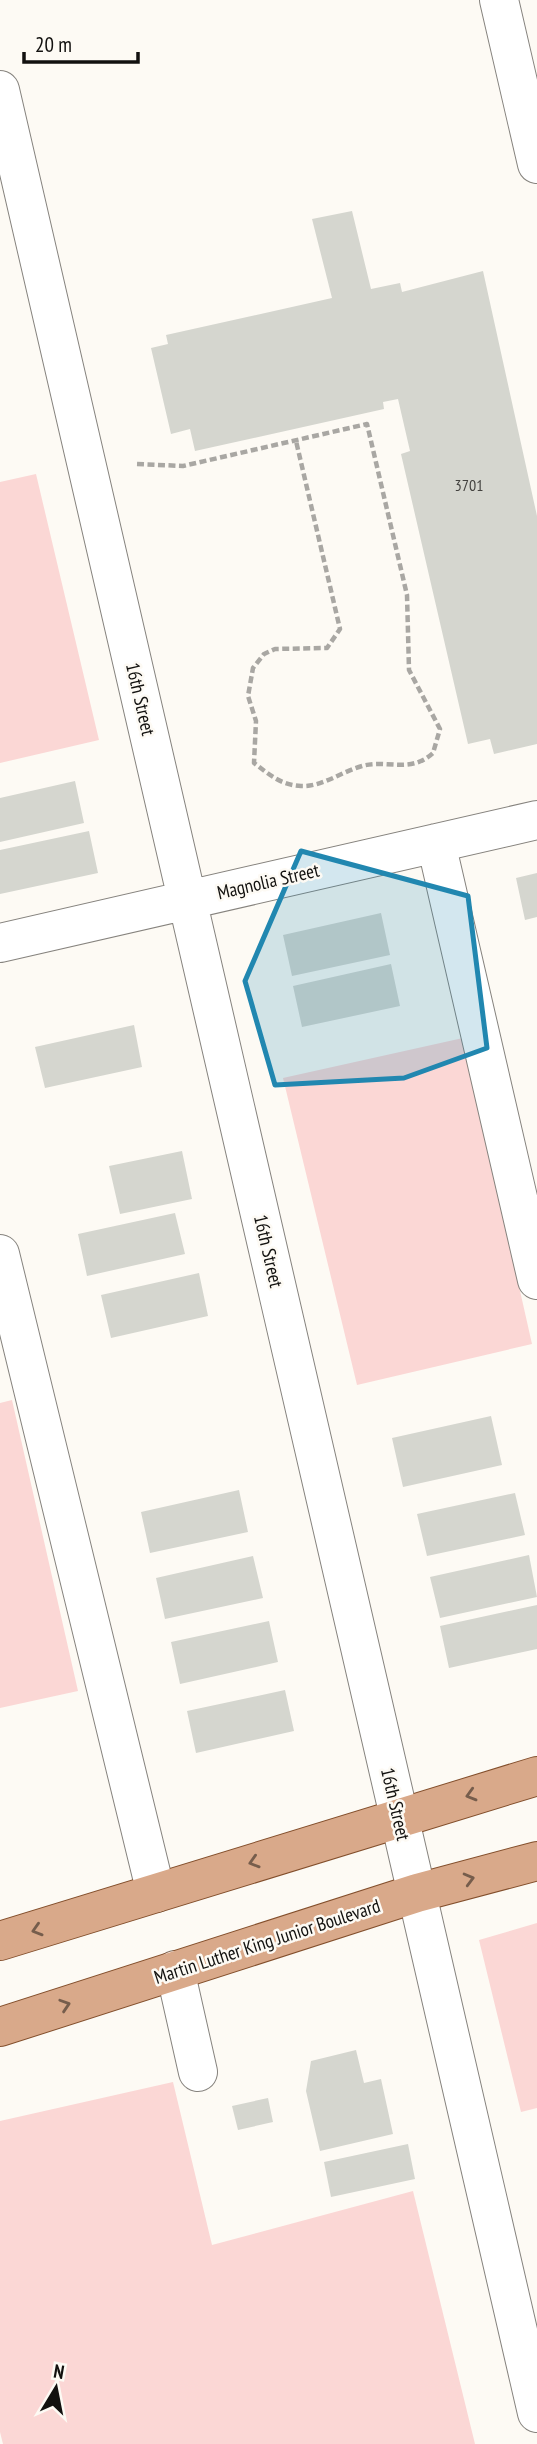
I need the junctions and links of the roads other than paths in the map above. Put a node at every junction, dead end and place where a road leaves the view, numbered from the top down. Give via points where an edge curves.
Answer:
1 (499, 0) edge
2 (0, 90) edge
3 (537, 164) edge
4 (537, 820) edge
5 (436, 843) junction
6 (188, 900) junction
7 (0, 943) edge
8 (0, 1254) edge
9 (537, 1280) edge
10 (537, 1776) edge
11 (399, 1817) junction
12 (537, 1861) edge
13 (156, 1893) junction
14 (417, 1893) junction
15 (0, 1941) edge
16 (175, 1970) junction
17 (0, 2027) edge
18 (198, 2072) dead end
19 (537, 2413) edge

1 - 3 street
2 - 6 street, 16th Street
4 - 5 street, Magnolia Street
5 - 6 street, Magnolia Street
5 - 9 street
6 - 7 street, Magnolia Street
6 - 11 street, 16th Street
8 - 13 street
10 -> 11 main road
11 -> 13 main road
11 - 14 street, 16th Street
14 -> 12 main road, Martin Luther King Junior Boulevard
13 -> 15 main road
14 - 16 main road, Martin Luther King Junior Boulevard
14 - 19 street, 16th Street
17 -> 16 main road, Martin Luther King Junior Boulevard
16 - 18 street

